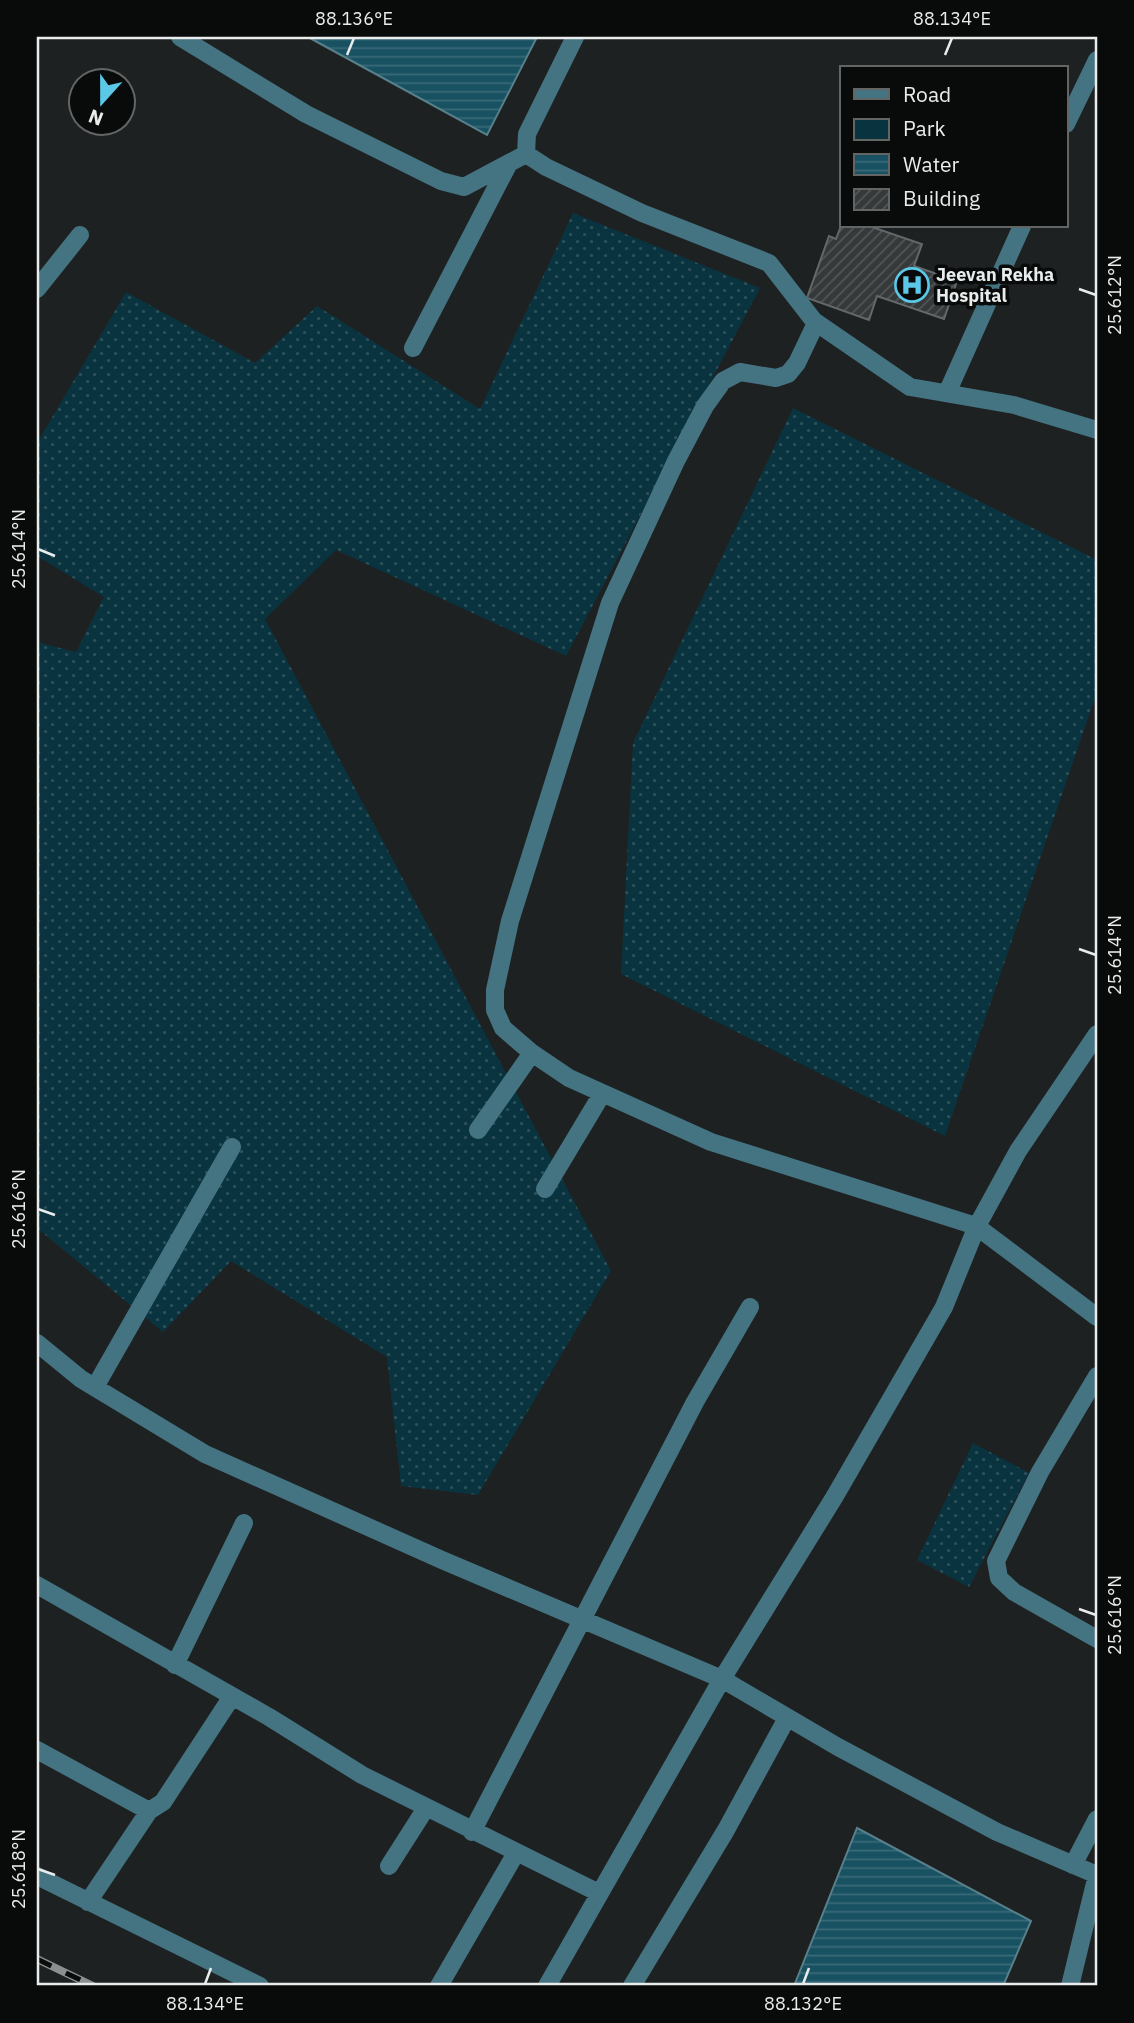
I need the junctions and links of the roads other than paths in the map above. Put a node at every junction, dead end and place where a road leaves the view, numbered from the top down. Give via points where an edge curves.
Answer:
1 (180, 37) edge
2 (575, 37) edge
3 (1097, 60) edge
4 (1068, 120) edge
5 (526, 154) junction
6 (509, 163) junction
7 (1021, 228) edge
8 (80, 235) dead end
9 (37, 289) edge
10 (816, 323) junction
11 (413, 348) dead end
12 (947, 393) junction
13 (1097, 430) edge
14 (1097, 1034) edge
15 (532, 1053) junction
16 (601, 1094) junction
17 (478, 1130) dead end
18 (232, 1147) dead end
19 (545, 1189) dead end
20 (976, 1226) junction
21 (750, 1307) dead end
22 (1097, 1317) edge
23 (37, 1343) edge
24 (1097, 1376) edge
25 (95, 1387) junction
26 (244, 1523) dead end
27 (37, 1585) edge
28 (584, 1618) junction
29 (1097, 1639) edge
30 (175, 1665) junction
31 (722, 1679) junction
32 (232, 1698) junction
33 (787, 1718) junction
34 (37, 1750) edge
35 (426, 1808) junction
36 (149, 1811) junction
37 (1097, 1819) edge
38 (472, 1832) junction
39 (516, 1853) junction
40 (1073, 1865) junction
41 (389, 1866) dead end
42 (1097, 1875) edge
43 (37, 1876) edge
44 (599, 1893) junction
45 (88, 1902) junction
46 (260, 1986) edge
47 (439, 1986) edge
48 (547, 1986) edge
49 (632, 1986) edge
50 (1070, 1986) edge

1 - 6 street via 306,114 441,181 464,187
2 - 5 street via 527,134
3 - 4 street
5 - 6 street
5 - 10 street via 642,213 769,263
6 - 11 street
7 - 12 street
8 - 9 street
10 - 12 street via 910,387
10 - 15 street via 788,374 776,378 740,372 717,390 676,461 610,603 510,921 495,990 495,1010 503,1028
12 - 13 street via 1014,405
14 - 20 street via 1018,1151
15 - 16 street
15 - 17 street
16 - 19 street
16 - 20 street via 710,1142
18 - 25 street
20 - 22 street
20 - 31 street via 944,1307
21 - 28 street via 695,1402
23 - 25 street
24 - 29 street via 1040,1472 996,1561 999,1578 1014,1592
25 - 28 street via 205,1454
26 - 30 street
27 - 30 street
28 - 31 street
28 - 38 street
30 - 32 street
31 - 33 street
31 - 44 street
32 - 35 street
32 - 36 street via 163,1802
33 - 40 street via 997,1832
33 - 49 street
34 - 36 street
35 - 38 street
35 - 41 street
36 - 45 street
37 - 40 street
38 - 39 street
39 - 44 street
39 - 47 street
40 - 42 street
42 - 50 street
43 - 45 street
44 - 48 street
45 - 46 street

